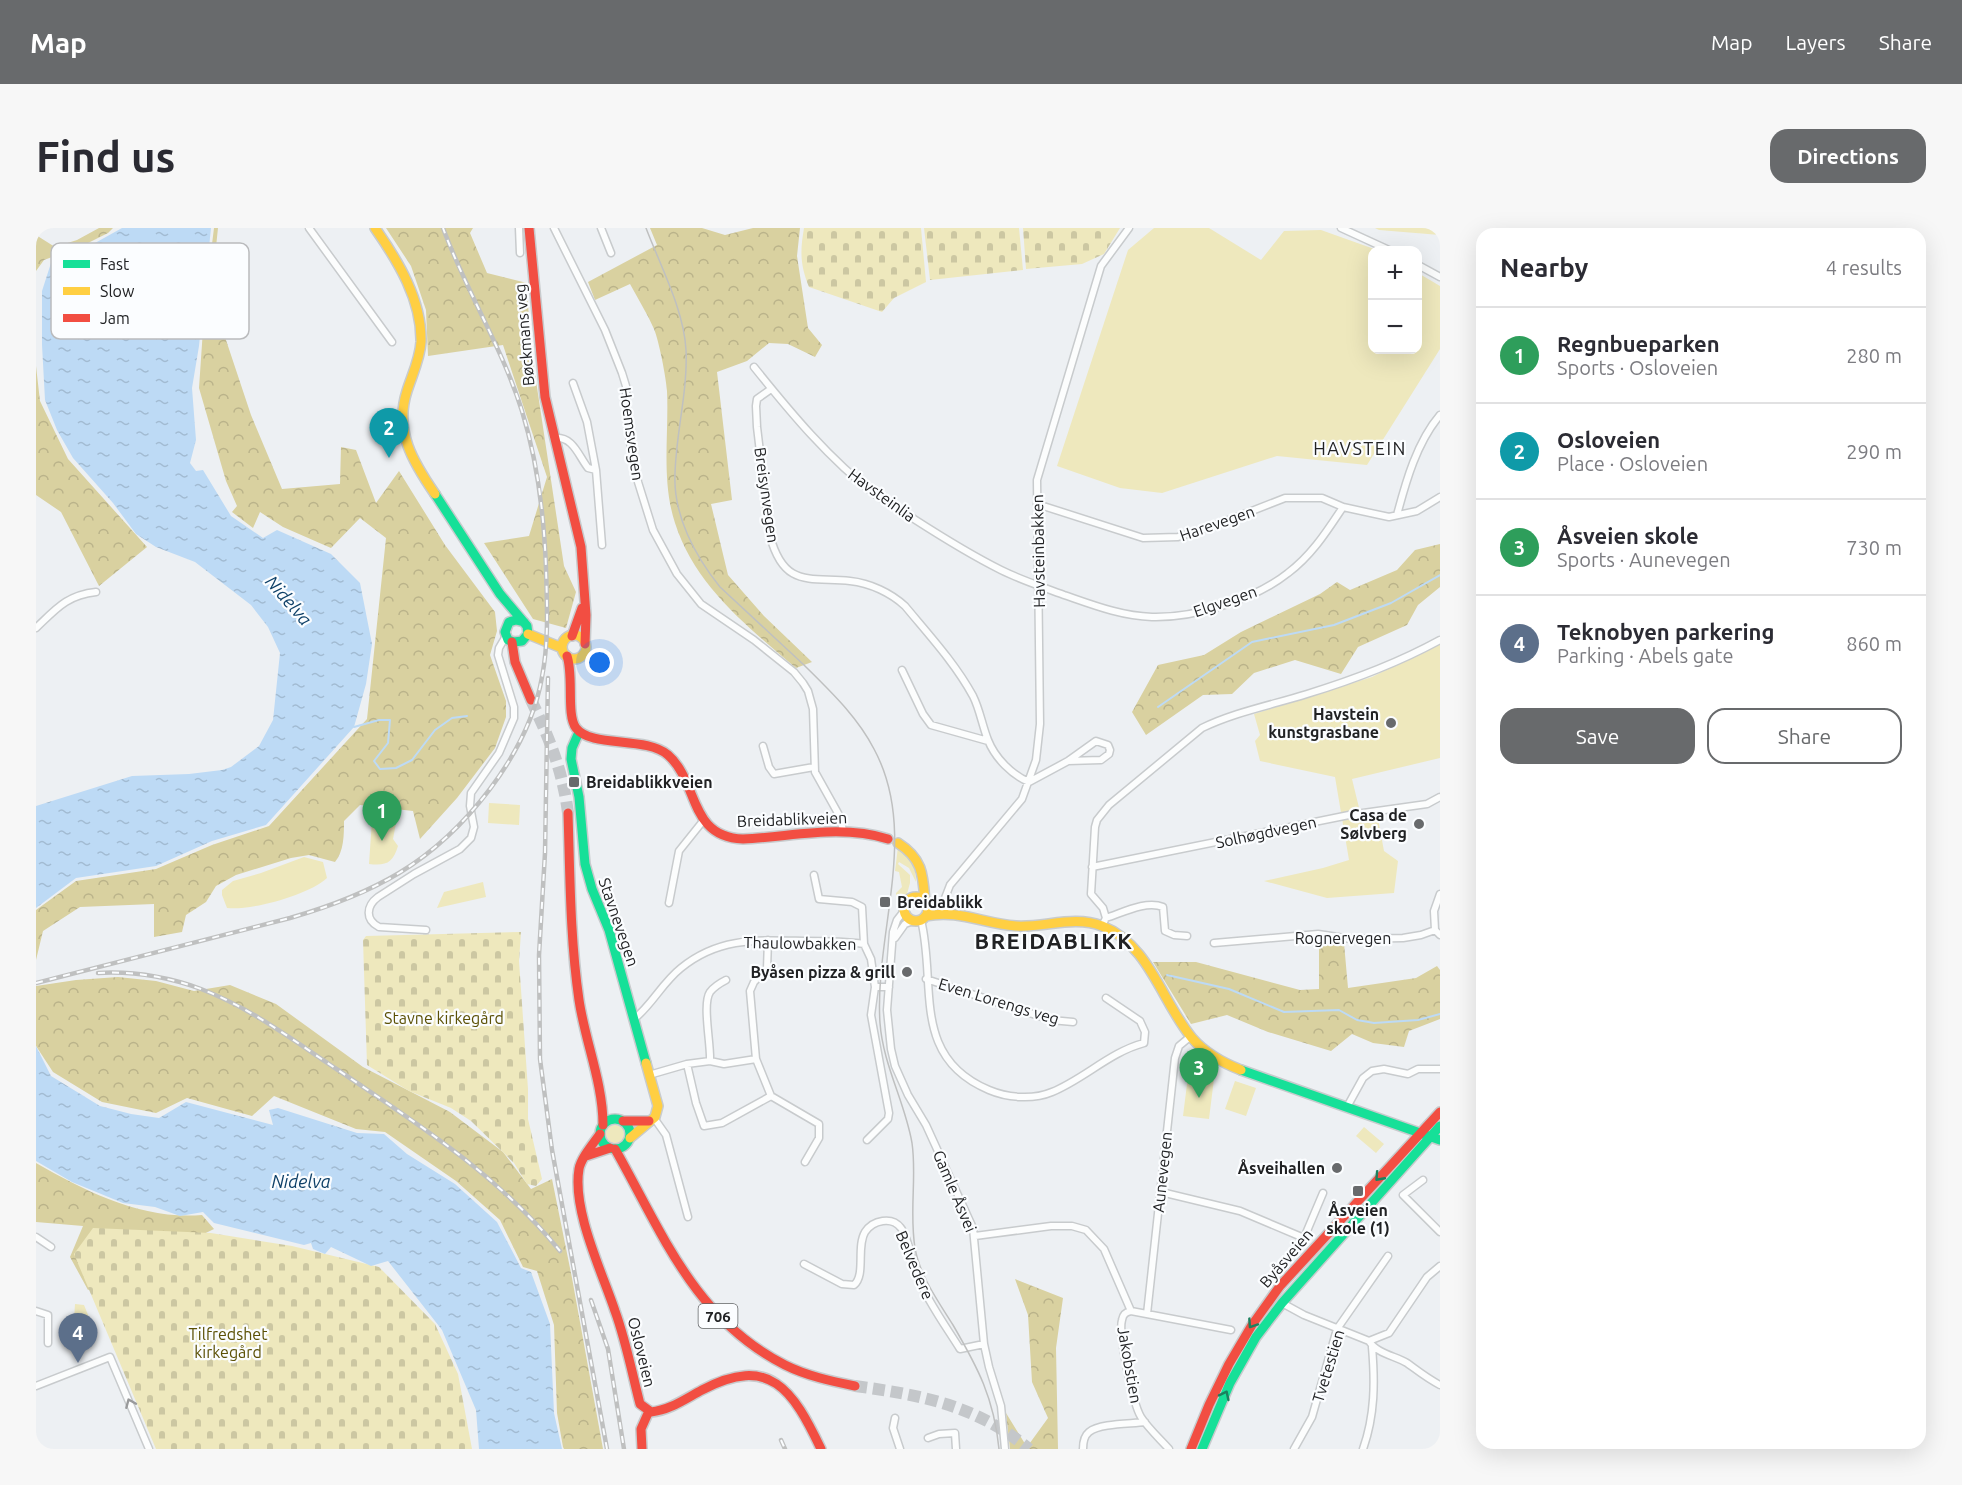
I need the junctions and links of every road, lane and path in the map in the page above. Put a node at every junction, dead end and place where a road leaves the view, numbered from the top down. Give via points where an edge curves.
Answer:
1 (309, 228) edge
2 (375, 228) edge
3 (519, 228) edge
4 (529, 228) edge
5 (554, 228) edge
6 (601, 228) edge
7 (1129, 228) edge
8 (1341, 228) edge
9 (1380, 246) edge
10 (611, 253) dead end
11 (520, 254) dead end
12 (1422, 267) edge
13 (1440, 277) edge
14 (392, 342) dead end
15 (754, 367) dead end
16 (573, 382) dead end
17 (771, 389) junction
18 (1440, 415) edge
19 (554, 438) junction
20 (596, 470) junction
21 (1440, 497) edge
22 (1037, 504) junction
23 (1343, 507) junction
24 (1397, 515) junction
25 (602, 545) dead end
26 (1040, 585) junction
27 (96, 592) dead end
28 (500, 594) junction
29 (584, 603) junction
30 (524, 622) junction
31 (507, 625) junction
32 (36, 628) edge
33 (526, 636) junction
34 (509, 639) junction
35 (1440, 640) edge
36 (585, 644) junction
37 (566, 645) junction
38 (581, 656) junction
39 (519, 670) junction
40 (902, 670) dead end
41 (573, 685) junction
42 (531, 700) tunnel mouth
43 (579, 732) junction
44 (988, 741) junction
45 (763, 746) dead end
46 (1068, 761) junction
47 (814, 766) junction
48 (1029, 782) junction
49 (1440, 797) edge
50 (568, 813) tunnel mouth
51 (703, 821) junction
52 (843, 830) junction
53 (888, 839) dead end
54 (898, 843) dead end
55 (920, 867) junction
56 (1092, 867) junction
57 (814, 875) dead end
58 (1440, 894) edge
59 (912, 898) junction
60 (669, 903) dead end
61 (926, 903) junction
62 (904, 910) junction
63 (944, 911) junction
64 (920, 919) junction
65 (1104, 922) junction
66 (426, 930) dead end
67 (1435, 930) junction
68 (1440, 935) edge
69 (1187, 936) dead end
70 (768, 940) junction
71 (893, 941) junction
72 (1214, 943) dead end
73 (864, 944) junction
74 (926, 979) junction
75 (726, 980) dead end
76 (875, 987) junction
77 (889, 987) junction
78 (1106, 998) dead end
79 (634, 1019) junction
80 (1073, 1022) dead end
81 (1191, 1036) junction
82 (756, 1059) junction
83 (710, 1060) junction
84 (687, 1064) junction
85 (1440, 1069) edge
86 (650, 1075) junction
87 (597, 1078) junction
88 (771, 1096) junction
89 (1347, 1107) junction
90 (1440, 1112) edge
91 (621, 1120) junction
92 (652, 1120) junction
93 (1440, 1126) edge
94 (601, 1129) junction
95 (1425, 1136) junction
96 (629, 1140) junction
97 (867, 1140) dead end
98 (1440, 1140) edge
99 (613, 1149) junction
100 (584, 1157) junction
101 (805, 1162) dead end
102 (1423, 1180) dead end
103 (635, 1183) junction
104 (1161, 1191) junction
105 (1323, 1193) dead end
106 (688, 1217) dead end
107 (1440, 1232) edge
108 (975, 1236) junction
109 (36, 1237) edge
110 (51, 1247) dead end
111 (1388, 1256) dead end
112 (804, 1264) dead end
113 (1440, 1266) edge
114 (1282, 1303) junction
115 (36, 1311) edge
116 (1131, 1311) junction
117 (1147, 1314) junction
118 (1338, 1329) junction
119 (1231, 1330) dead end
120 (48, 1343) dead end
121 (984, 1344) junction
122 (1371, 1344) junction
123 (1440, 1385) edge
124 (36, 1386) edge
125 (855, 1386) tunnel mouth
126 (649, 1411) junction
127 (895, 1418) dead end
128 (1145, 1422) junction
129 (928, 1438) dead end
130 (149, 1449) edge
131 (642, 1449) edge
132 (821, 1449) edge
133 (900, 1449) edge
134 (956, 1449) edge
135 (1005, 1449) edge
136 (1083, 1449) edge
137 (1169, 1449) edge
138 (1191, 1449) edge
139 (1202, 1449) edge
140 (1294, 1449) edge
141 (1363, 1449) edge

1 - 14 street
2 - 28 main road via 403,275 421,333 419,358 403,409 406,444 416,466
3 - 11 street
4 - 19 main road, Bøckmans veg via 542,383
5 - 47 street, Hoemsvegen via 601,321 622,373 631,448 653,530 677,574 701,604 754,640 803,683 813,710
6 - 10 street
7 - 22 street, Havsteinbakken via 1101,266 1037,480
8 - 9 street
12 - 13 street
15 - 17 street, Havsteinlia
16 - 20 street
17 - 26 street, Havsteinlia via 799,423 877,495 1002,571
17 - 44 street, Breisynvegen via 757,399 756,406 770,536 778,557 787,570 801,578 851,581 898,599 973,695
18 - 24 street via 1414,463
19 - 20 street via 570,442 588,468
19 - 29 main road, Bøckmans veg via 581,547
20 - 25 street
21 - 24 street, Harevegen via 1418,511
22 - 23 street, Harevegen via 1143,538 1178,537 1286,498 1322,498
22 - 26 street, Havsteinbakken
23 - 24 street, Harevegen via 1389,517
23 - 26 street, Elgvegen via 1315,547 1288,574 1235,601 1199,612 1151,617 1105,610
26 - 48 street, Havsteinbakken via 1040,724
27 - 32 street via 67,599
28 - 30 main road
28 - 31 main road
29 - 36 main road, Bøckmans veg
29 - 37 main road, Bøckmans veg
30 - 31 main road via 516,620
30 - 33 main road
31 - 34 main road
33 - 34 main road via 520,642
33 - 37 main road
33 - 39 main road
34 - 39 main road
34 - 66 street via 500,644 498,656 514,718 499,753 471,793 471,838 460,849 378,897 369,909 369,919 379,927
35 - 56 street via 1346,681 1202,728 1101,813 1096,820
36 - 37 main road via 580,637
36 - 38 main road, Bøckmans veg
37 - 38 main road via 573,658
37 - 41 main road
38 - 41 main road
39 - 42 main road
40 - 44 street via 931,725
41 - 43 main road via 573,722
43 - 51 main road via 651,745 667,754 679,769
43 - 79 main road, Stavnevegen via 571,759 578,788 585,864
44 - 48 street, Breisynvegen via 1011,772
45 - 47 street via 774,774
46 - 46 street via 1101,760 1110,750 1096,741
46 - 48 street
47 - 52 street, Hoemsvegen
48 - 63 street, Havsteinbakken via 1009,817 951,885
49 - 56 street, Solhøgdvegen via 1427,804 1349,815
50 - 87 main road, 706 via 573,960
51 - 52 main road, Breidablikveien via 736,839
51 - 60 street via 679,851
52 - 53 main road, Breidablikveien
54 - 55 main road via 909,850
55 - 59 main road
55 - 61 main road
56 - 65 street via 1091,894 1104,908
57 - 73 street via 819,899 852,902 862,907
58 - 67 street via 1434,911
59 - 61 main road via 921,898
59 - 62 main road
61 - 63 main road
61 - 64 main road
62 - 64 main road via 906,916
62 - 71 street, Gamle Åsvei via 894,925
63 - 64 main road
63 - 65 main road via 1015,926
64 - 71 street via 901,928
64 - 74 street via 925,938
65 - 69 street via 1156,904 1163,907 1165,931
65 - 81 main road via 1137,952
67 - 68 street
67 - 72 street, Rognervegen via 1403,938 1351,939 1318,934
70 - 73 street, Thaulowbakken
70 - 79 street, Thaulowbakken via 735,942 696,958 671,976
70 - 82 street via 767,969 750,991
71 - 77 street, Gamle Åsvei
73 - 76 street, Thaulowbakken via 872,959
74 - 78 street via 931,1018 945,1055 960,1074 977,1085 1010,1096 1051,1092 1118,1052 1144,1043 1140,1021
74 - 80 street, Even Lorengs veg via 1051,1020
75 - 83 street via 709,993
76 - 77 street
76 - 97 street, Thaulowbakken via 871,1015 889,1113 888,1119
77 - 108 street, Gamle Åsvei via 888,1032 895,1066
79 - 86 main road, Stavnevegen
81 - 89 main road via 1225,1064
81 - 104 street, Aunevegen via 1179,1046 1175,1058
82 - 83 street via 724,1064
82 - 88 street
83 - 84 street
84 - 86 street
84 - 88 street via 704,1126 722,1123
85 - 89 street via 1418,1069 1408,1074 1372,1071 1363,1078
86 - 92 main road, Stavnevegen via 658,1106
87 - 91 main road, 706
87 - 94 main road, 706 via 603,1108
88 - 101 street via 819,1124 819,1138
89 - 95 main road
90 - 95 main road, Byåsveien
91 - 92 main road
91 - 94 main road via 610,1120
91 - 96 main road, 706 via 629,1128
92 - 96 main road
92 - 106 street, Stavnevegen via 666,1135
93 - 95 main road, Byåsveien
94 - 99 main road, 706 via 602,1142
94 - 100 main road, Osloveien
95 - 98 main road
95 - 114 main road, Byåsveien
95 -> 138 main road, Byåsveien via 1408,1144 1256,1317 1213,1392
96 - 99 main road via 625,1146
96 - 103 main road, 706 via 627,1152
99 - 100 main road
99 - 103 main road, 706
100 - 126 main road, Osloveien via 578,1179 586,1227 616,1312 638,1400
102 - 107 street via 1403,1195
103 - 125 main road, 706 via 674,1257 703,1298 750,1347 817,1379
104 - 105 street via 1240,1211 1304,1238
104 - 117 street, Aunevegen
108 - 116 street via 1051,1226 1086,1230 1104,1249
108 - 121 street, Gamle Åsvei
109 - 110 street
111 - 118 street, Tvetestien
112 - 121 street, Belvedere via 842,1284 854,1285 859,1277 865,1232 886,1220 896,1223 904,1233 921,1285 960,1349
113 - 122 street via 1427,1276 1389,1333
114 - 118 street
139 -> 114 main road, Byåsveien via 1242,1360
115 - 120 street via 48,1315
116 - 117 street
116 - 128 street, Jakobstien via 1122,1317 1122,1335 1137,1407
117 - 119 street
118 - 122 street
118 - 140 street, Tvetestien via 1312,1417
121 - 135 street, Gamle Åsvei via 1001,1406
122 - 123 street
122 - 141 street via 1375,1396
130 -> 124 street via 110,1357
126 - 131 main road via 641,1429
126 - 132 main road, Osloveien via 662,1411 737,1375 760,1376 772,1380 789,1395
127 - 133 street via 893,1428
128 - 136 street via 1088,1432
128 - 137 street
129 - 134 street via 955,1433

